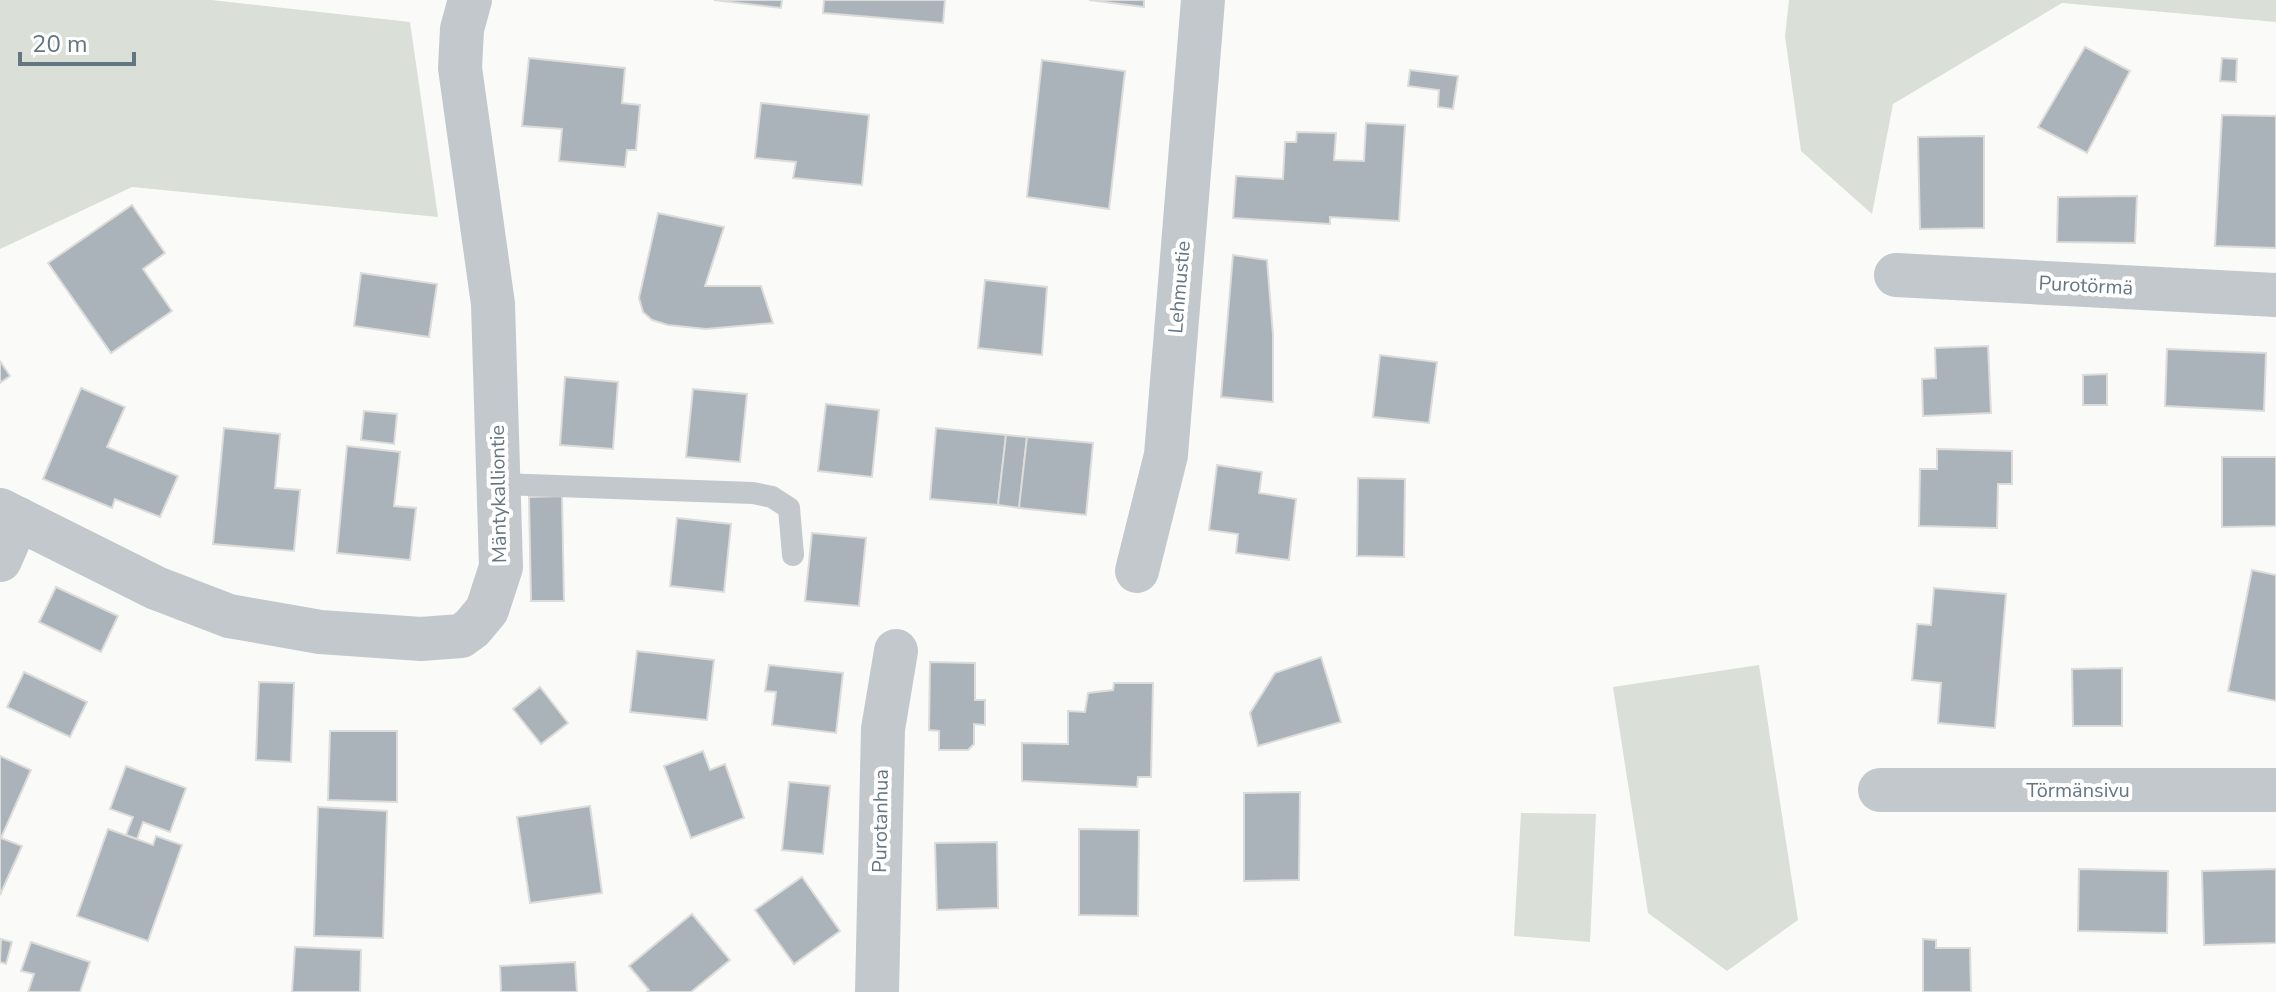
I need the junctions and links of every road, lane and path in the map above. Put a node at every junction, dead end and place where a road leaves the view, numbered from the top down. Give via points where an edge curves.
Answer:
1 (470, 0) edge
2 (1203, 0) edge
3 (1896, 275) dead end
4 (2276, 295) edge
5 (498, 484) junction
6 (9, 514) edge
7 (793, 555) dead end
8 (0, 560) edge
9 (1137, 571) dead end
10 (896, 651) dead end
11 (1880, 790) dead end
12 (2276, 790) edge
13 (877, 992) edge

1 - 5 street, Mäntykalliontie via 460,68 493,304
2 - 9 street, Lehmustie via 1166,455
3 - 4 street, Purotörmä
5 - 6 street, Mäntykalliontie via 501,567 487,610 472,628 449,638 320,632 229,616 156,588
5 - 7 lane via 772,497 789,508
6 - 8 street
10 - 13 street, Purotanhua via 883,729
11 - 12 street, Törmänsivu

